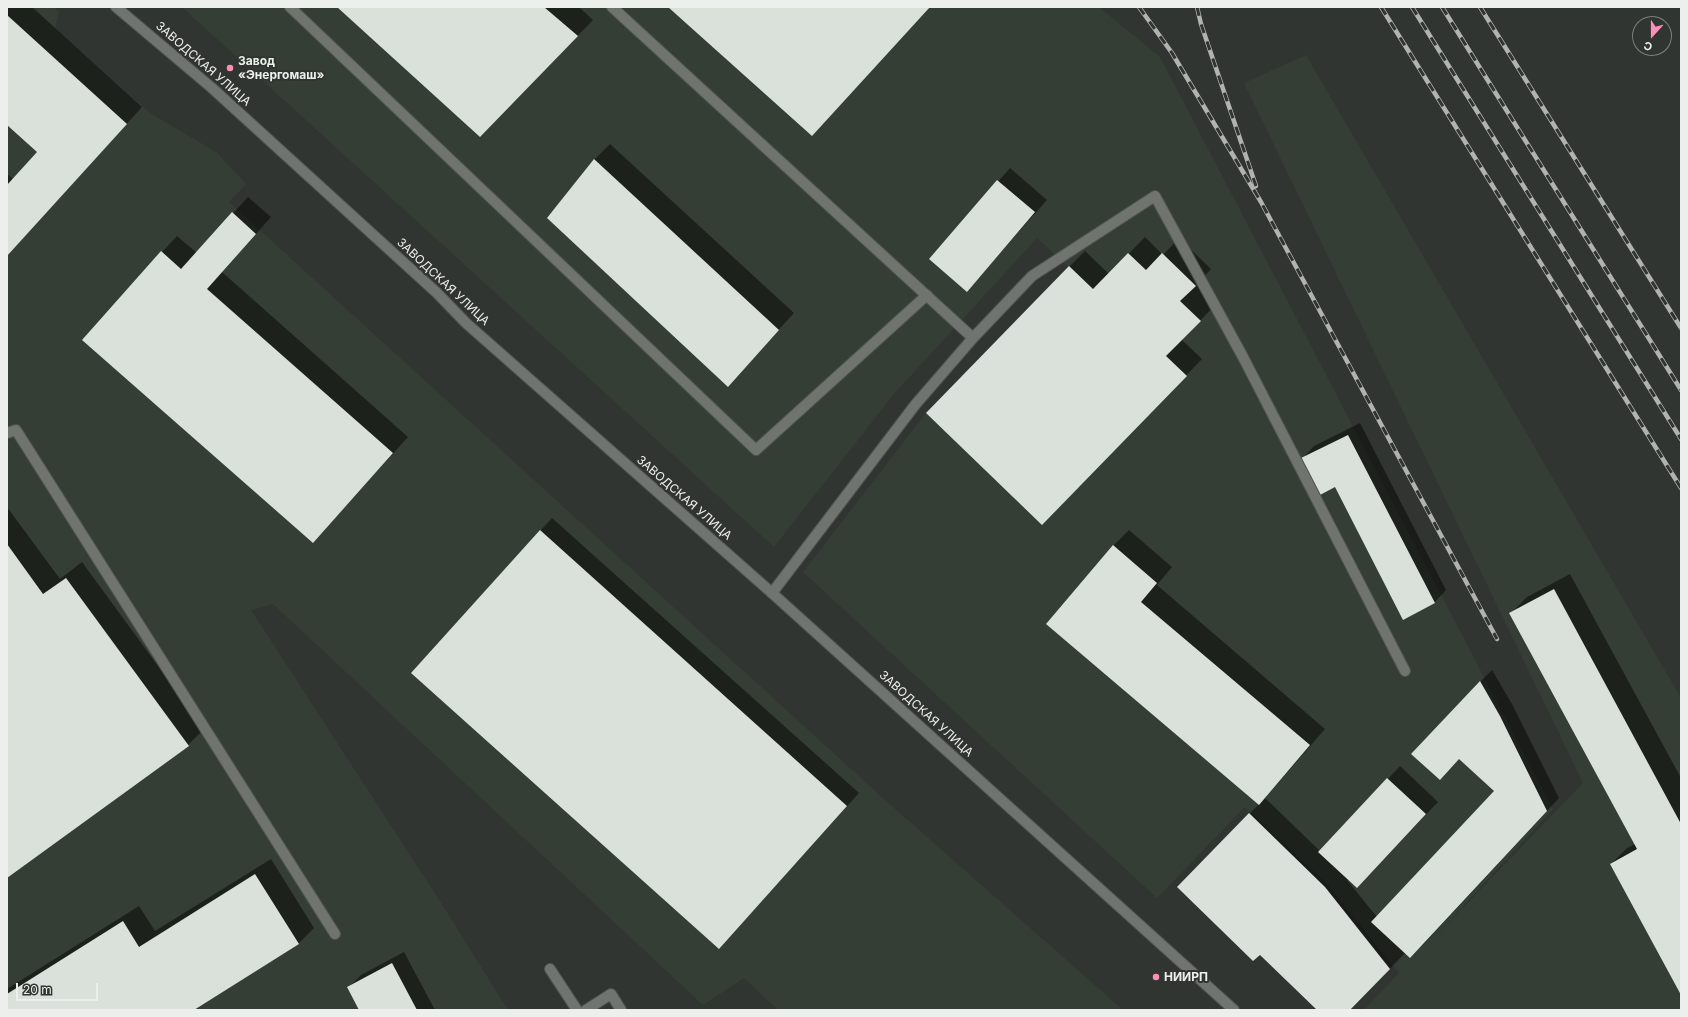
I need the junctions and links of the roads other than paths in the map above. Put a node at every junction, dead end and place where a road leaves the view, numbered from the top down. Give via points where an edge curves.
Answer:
1 (116, 7) edge
2 (290, 7) edge
3 (612, 7) edge
4 (927, 295) junction
5 (973, 338) junction
6 (7, 433) edge
7 (772, 593) junction
8 (1405, 671) dead end
9 (335, 934) dead end
10 (550, 969) dead end
11 (577, 1010) edge
12 (586, 1010) edge
13 (621, 1010) edge
14 (1234, 1010) edge

1 - 7 street, ЗАВОДСКАЯ УЛИЦА via 212,88 437,293 466,323
2 - 4 street via 756,450
3 - 4 street
4 - 5 street
5 - 7 street via 915,406
5 - 8 street via 1032,276 1154,196 1243,357
6 - 9 street via 16,430
7 - 14 street, ЗАВОДСКАЯ УЛИЦА
10 - 11 street
12 - 13 street via 611,994

